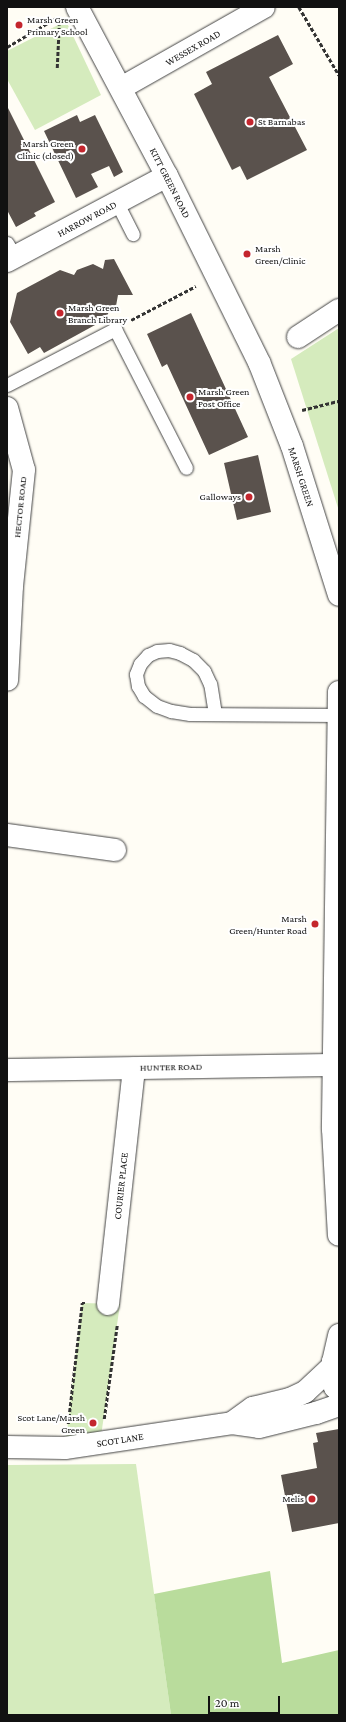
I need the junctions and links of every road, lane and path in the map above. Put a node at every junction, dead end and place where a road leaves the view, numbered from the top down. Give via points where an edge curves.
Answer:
1 (77, 7) edge
2 (264, 7) edge
3 (299, 7) edge
4 (7, 47) edge
5 (57, 68) dead end
6 (339, 75) edge
7 (121, 88) junction
8 (167, 176) junction
9 (117, 203) junction
10 (133, 234) dead end
11 (10, 254) edge
12 (216, 276) junction
13 (339, 310) edge
14 (115, 329) junction
15 (298, 337) dead end
16 (259, 362) joint
17 (7, 385) edge
18 (339, 401) edge
19 (7, 408) edge
20 (280, 416) junction
21 (186, 468) dead end
22 (10, 586) edge
23 (339, 595) edge
24 (7, 680) edge
25 (339, 692) edge
26 (215, 714) junction
27 (338, 715) edge
28 (7, 835) edge
29 (115, 850) dead end
30 (337, 966) edge
31 (334, 1065) junction
32 (134, 1068) junction
33 (7, 1070) edge
34 (339, 1235) edge
35 (108, 1304) junction
36 (339, 1335) edge
37 (334, 1362) edge
38 (339, 1391) edge
39 (339, 1405) edge
40 (232, 1423) junction
41 (100, 1443) junction
42 (7, 1447) edge
43 (65, 1448) junction

1 - 7 street, KITT GREEN ROAD
2 - 7 street, WESSEX ROAD
3 - 6 path
4 - 5 path via 60,16
7 - 8 street, KITT GREEN ROAD
8 - 9 street, HARROW ROAD
8 - 12 street, KITT GREEN ROAD
9 - 10 lane
9 - 11 street, HARROW ROAD
12 - 14 path
12 - 16 street, KITT GREEN ROAD
13 - 15 street
14 - 17 lane
14 - 21 lane
16 - 20 street, MARSH GREEN
18 - 20 path
19 - 22 street, HECTOR ROAD via 24,470
20 - 23 street, MARSH GREEN via 292,446
22 - 24 street, HECTOR ROAD
25 - 27 street
26 - 26 lane via 190,714 157,706 144,696 138,686 136,674 140,664 148,655 169,650 193,660 204,671 210,684
26 - 27 lane
27 - 30 street
28 - 29 street
30 - 31 street
31 - 32 street, HUNTER ROAD
31 - 34 street
32 - 33 street, HUNTER ROAD
32 - 35 street, COURIER PLACE
35 - 41 path via 120,1304
35 - 43 path via 82,1303
36 - 37 street
37 - 38 street via 332,1381
37 - 40 street, SCOT LANE via 305,1392 290,1399 253,1408
39 - 40 street, SCOT LANE via 260,1427
40 - 41 street, SCOT LANE
41 - 43 street, SCOT LANE
42 - 43 street, SCOT LANE

